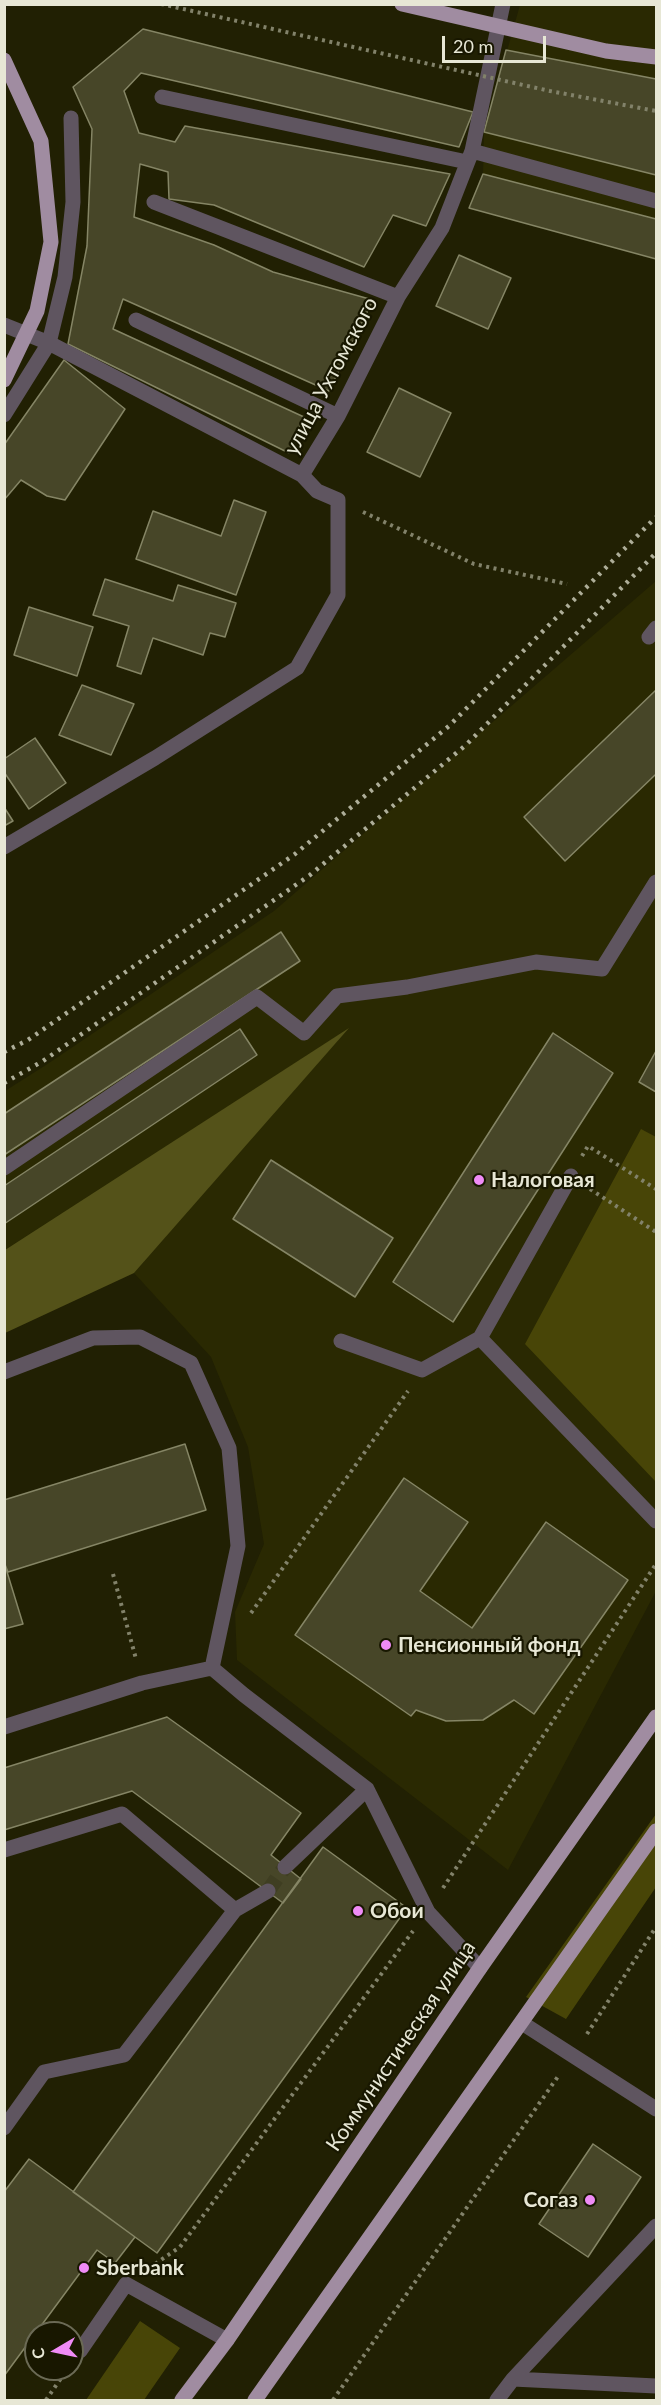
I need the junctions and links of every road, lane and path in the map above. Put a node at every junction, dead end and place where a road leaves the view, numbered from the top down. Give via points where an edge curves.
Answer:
1 (161, 4) edge
2 (402, 4) edge
3 (503, 4) edge
4 (657, 57) edge
5 (4, 60) edge
6 (162, 97) dead end
7 (657, 111) edge
8 (71, 118) dead end
9 (470, 157) junction
10 (657, 201) edge
11 (154, 202) dead end
12 (398, 297) junction
13 (136, 320) dead end
14 (4, 325) edge
15 (49, 343) junction
16 (4, 380) edge
17 (4, 415) edge
18 (338, 416) junction
19 (302, 475) junction
20 (338, 500) junction
21 (567, 584) dead end
22 (4, 847) edge
23 (657, 882) edge
24 (4, 1168) edge
25 (571, 1176) junction
26 (657, 1189) edge
27 (657, 1232) edge
28 (480, 1338) junction
29 (341, 1341) dead end
30 (422, 1370) junction
31 (4, 1372) edge
32 (657, 1521) edge
33 (657, 1564) edge
34 (113, 1574) dead end
35 (246, 1621) dead end
36 (212, 1668) junction
37 (142, 1683) junction
38 (657, 1717) edge
39 (4, 1727) edge
40 (367, 1789) junction
41 (657, 1832) edge
42 (4, 1850) edge
43 (285, 1867) tunnel mouth
44 (268, 1891) tunnel mouth
45 (235, 1910) junction
46 (428, 1912) junction
47 (657, 1926) edge
48 (480, 1968) junction
49 (522, 2023) junction
50 (573, 2056) junction
51 (657, 2109) edge
52 (4, 2128) edge
53 (657, 2226) edge
54 (126, 2284) junction
55 (226, 2340) junction
56 (84, 2345) edge
57 (513, 2379) junction
58 (59, 2381) edge
59 (657, 2386) edge
60 (46, 2400) edge
61 (182, 2400) edge
62 (255, 2400) edge
63 (333, 2400) edge
64 (497, 2400) edge

1 - 7 path, bridge via 539,89
2 - 4 main road, bridge via 606,51
3 - 9 street, улица Ухтомского
5 - 16 main road, bridge via 41,141 51,242 37,311
6 - 9 street
8 - 15 street via 73,202 66,278
9 - 10 street
9 - 12 street, улица Ухтомского via 442,228
11 - 12 street
12 - 18 street, улица Ухтомского
13 - 18 street
14 - 15 street
15 - 17 street
15 - 19 street
18 - 19 street, улица Ухтомского
19 - 20 street, улица Ухтомского via 317,491
20 - 21 path via 474,564
20 - 22 street via 338,596 297,668 156,758
23 - 24 street via 602,969 536,962 338,996 304,1033 257,997
25 - 26 path via 588,1146
25 - 27 path
25 - 28 street
28 - 30 street
28 - 32 street
29 - 30 street
30 - 35 path
31 - 36 street via 93,1338 140,1337 192,1363 229,1448 238,1546
33 - 46 path
34 - 37 path
36 - 37 street
36 - 40 street
37 - 39 street
38 - 48 main road, Коммунистическая улица
40 - 43 street
40 - 46 street
41 - 49 main road
42 - 45 street via 122,1814
44 - 45 street
45 - 52 street via 124,2055 45,2072
46 - 48 street
46 - 54 path via 180,2247
47 - 50 path
48 - 55 main road, Коммунистическая улица
49 - 50 street
49 - 62 main road
50 - 51 street
50 - 63 path
53 - 57 street
54 - 55 street
54 - 56 street
55 - 61 main road, Коммунистическая улица
57 - 59 street
57 - 64 street
58 - 60 path

